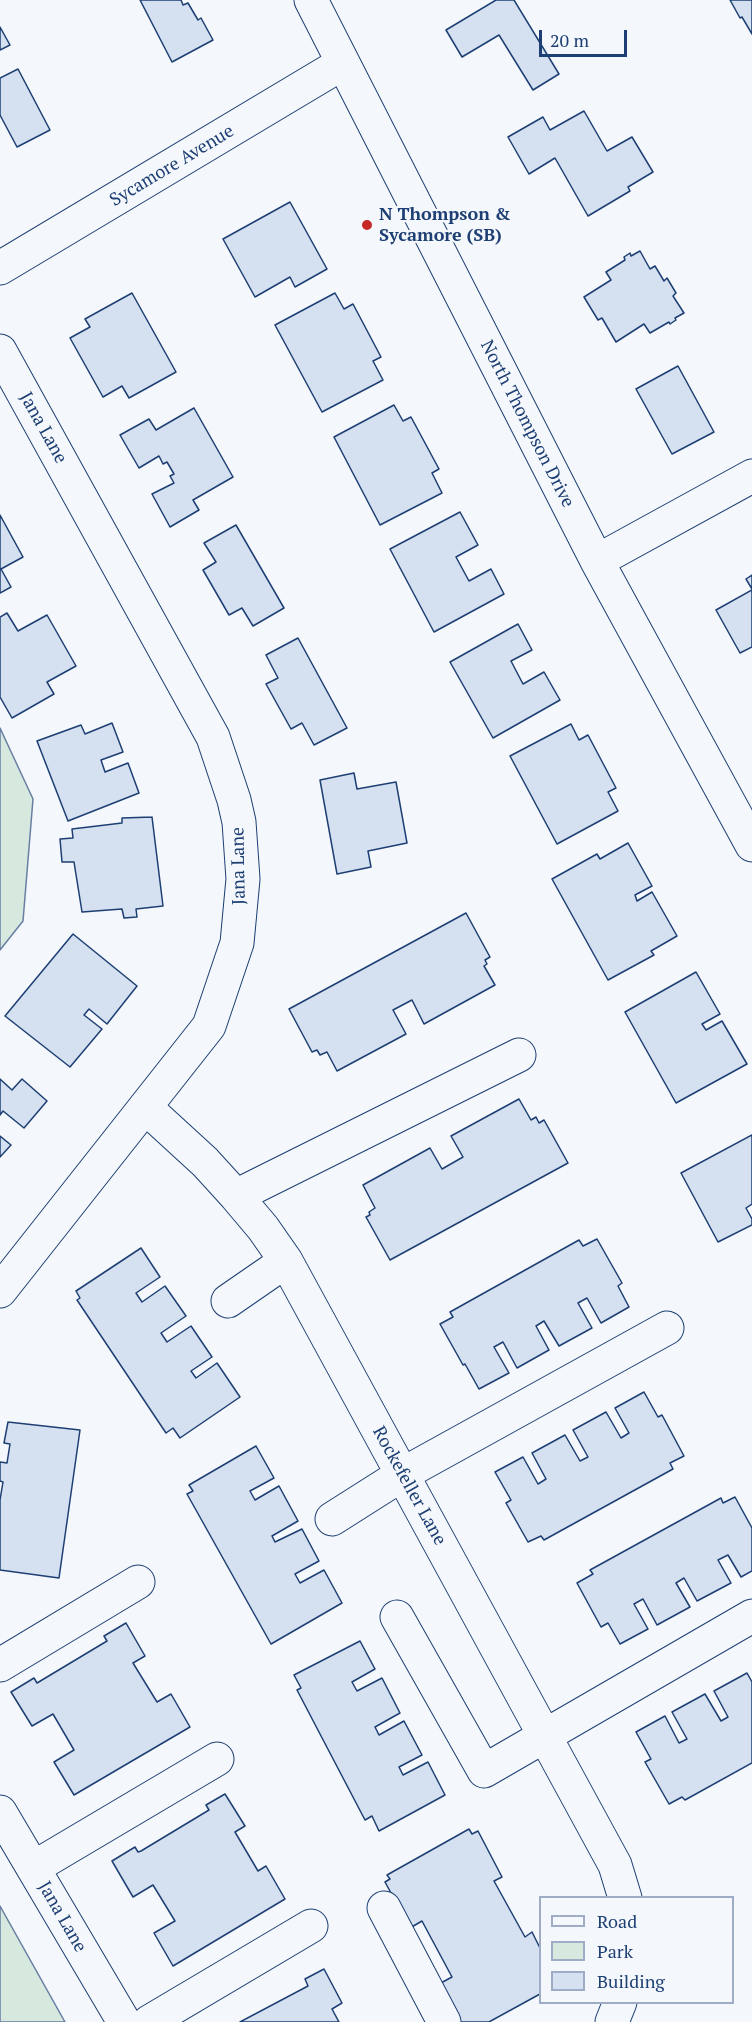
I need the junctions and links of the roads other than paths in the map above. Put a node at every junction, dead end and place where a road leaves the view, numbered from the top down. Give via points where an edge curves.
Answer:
1 (311, 0) edge
2 (343, 63) junction
3 (0, 268) edge
4 (0, 351) edge
5 (752, 476) edge
6 (597, 561) junction
7 (752, 845) edge
8 (519, 1055) dead end
9 (145, 1107) junction
10 (236, 1196) junction
11 (286, 1262) junction
12 (0, 1291) edge
13 (228, 1301) dead end
14 (667, 1328) dead end
15 (403, 1474) junction
16 (332, 1519) dead end
17 (138, 1582) dead end
18 (752, 1616) edge
19 (397, 1617) dead end
20 (0, 1665) edge
21 (544, 1735) junction
22 (217, 1759) dead end
23 (0, 1812) edge
24 (33, 1868) junction
25 (624, 1896) edge
26 (384, 1908) dead end
27 (311, 1926) dead end
28 (619, 2004) edge
29 (123, 2022) edge
30 (149, 2022) edge
31 (444, 2022) edge
32 (612, 2022) edge

1 - 2 street, North Thompson Drive
2 - 3 street, Sycamore Avenue
2 - 6 street, North Thompson Drive
4 - 9 street, Jana Lane via 213,736 239,822 243,879 237,943 226,978 209,1026
5 - 6 street
6 - 7 street, North Thompson Drive
8 - 10 street
9 - 10 street, Rockefeller Lane
9 - 12 street, Jana Lane
10 - 11 street, Rockefeller Lane
11 - 13 street
11 - 15 street, Rockefeller Lane
14 - 15 street
15 - 16 street
15 - 21 street, Rockefeller Lane
17 - 20 street
18 - 21 street
19 - 21 street via 484,1771
21 - 25 street, Rockefeller Lane via 615,1865
22 - 24 street
23 - 24 street, Jana Lane
24 - 29 street, Jana Lane
26 - 31 street
27 - 30 street
28 - 32 street

